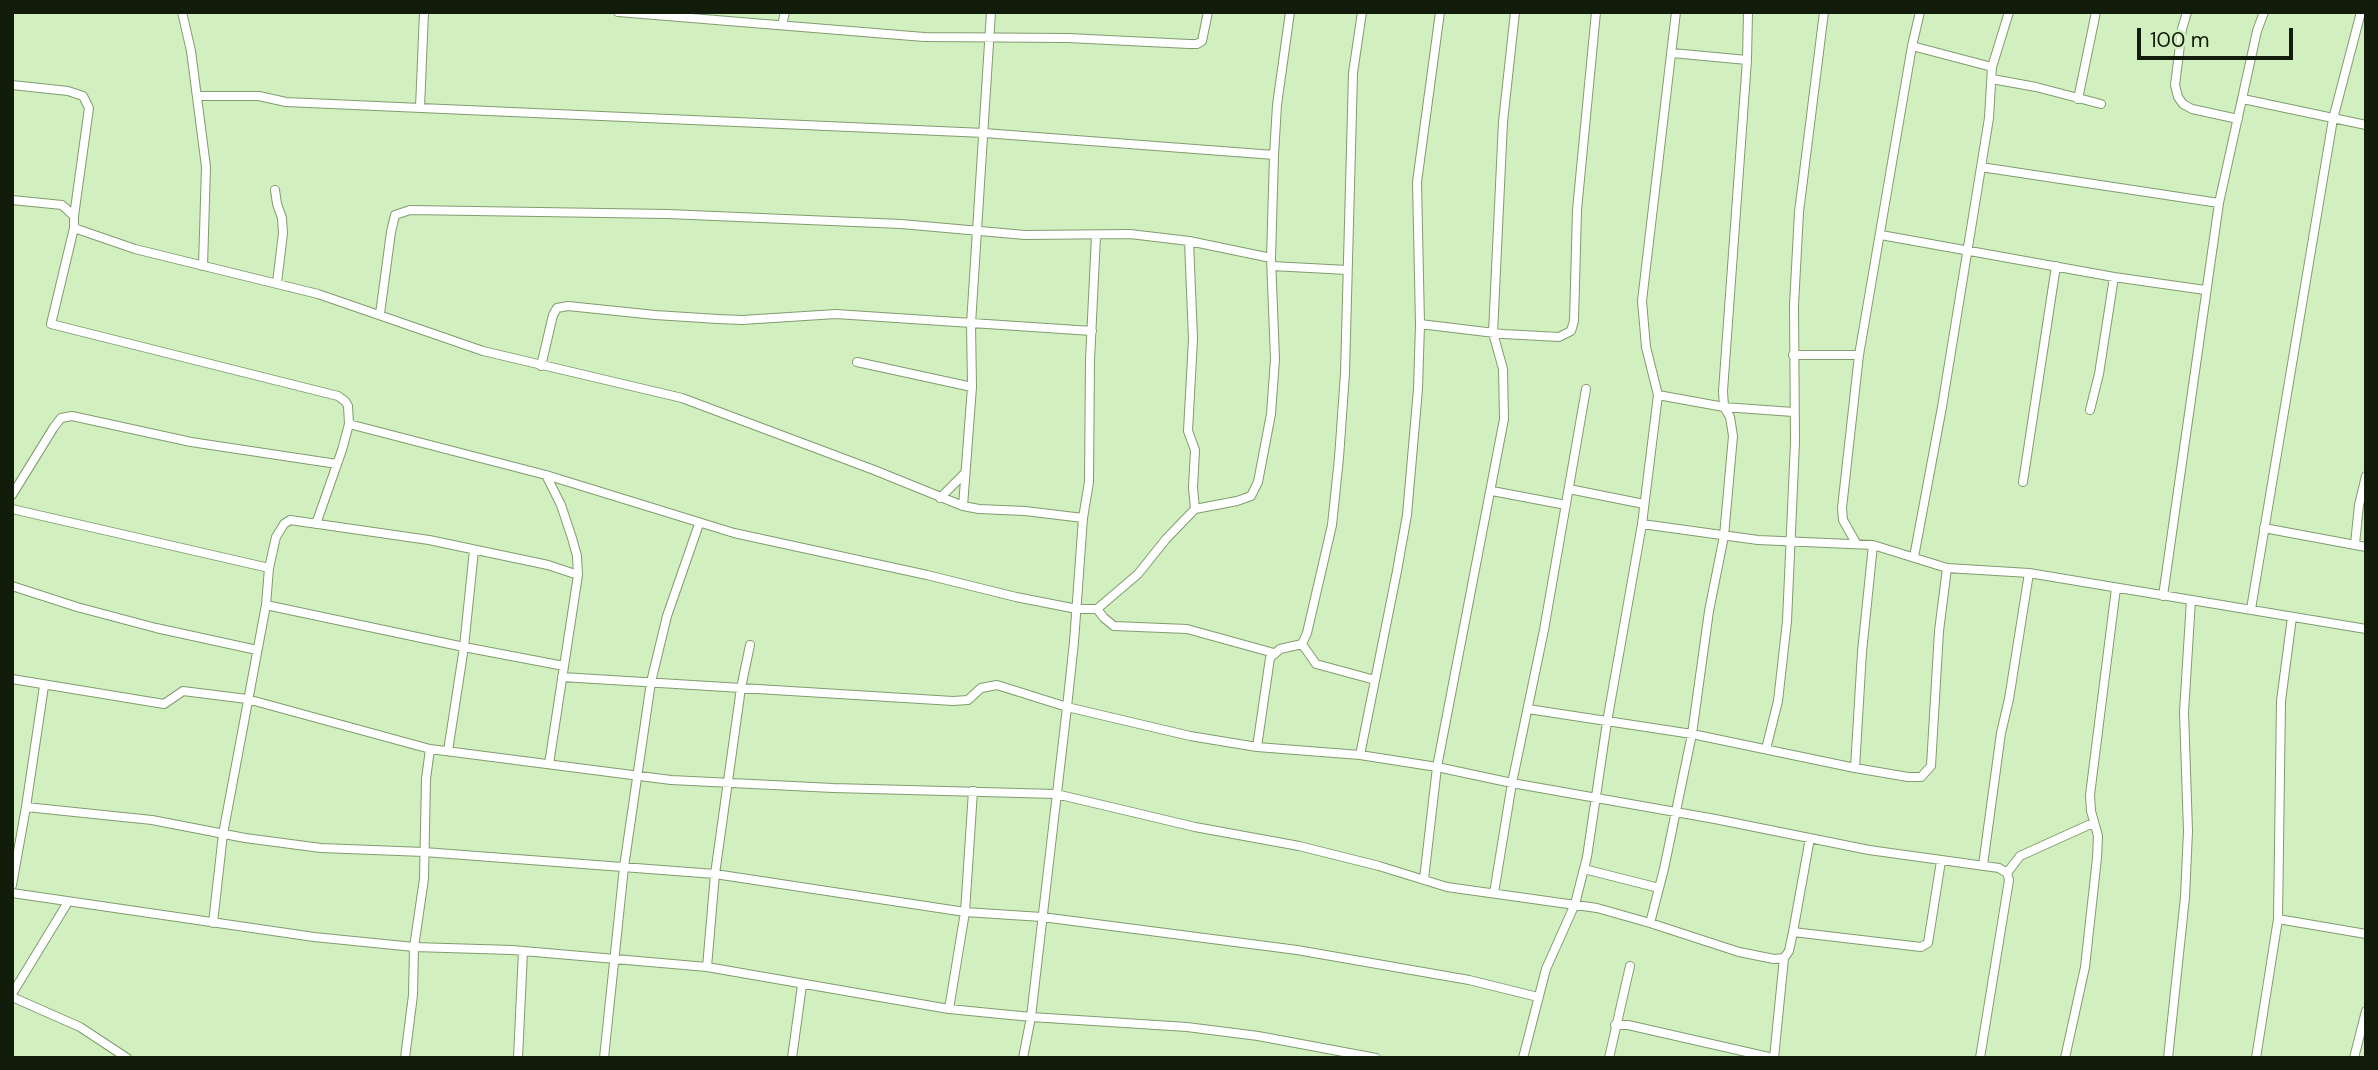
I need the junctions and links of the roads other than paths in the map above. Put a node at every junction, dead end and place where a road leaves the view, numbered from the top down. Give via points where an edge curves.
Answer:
1 (182, 12) edge
2 (424, 12) edge
3 (618, 12) edge
4 (785, 12) edge
5 (991, 12) edge
6 (1208, 12) edge
7 (1290, 12) edge
8 (1362, 12) edge
9 (1440, 12) edge
10 (1515, 12) edge
11 (1596, 12) edge
12 (1676, 12) edge
13 (1748, 12) edge
14 (1824, 12) edge
15 (1920, 12) edge
16 (2009, 12) edge
17 (2096, 12) edge
18 (2187, 12) edge
19 (2264, 12) edge
20 (2361, 12) edge
21 (782, 25) junction
22 (989, 37) junction
23 (1912, 47) junction
24 (1672, 53) junction
25 (1747, 60) junction
26 (1992, 67) junction
27 (1992, 79) junction
28 (12, 85) edge
29 (197, 96) junction
30 (2078, 99) junction
31 (2243, 99) junction
32 (2101, 104) dead end
33 (420, 107) junction
34 (2238, 119) junction
35 (2333, 119) junction
36 (2366, 125) edge
37 (984, 133) junction
38 (1274, 155) junction
39 (1980, 167) junction
40 (275, 190) dead end
41 (12, 200) edge
42 (2219, 203) junction
43 (74, 216) junction
44 (75, 228) junction
45 (978, 231) junction
46 (1881, 235) junction
47 (1096, 236) junction
48 (1189, 241) junction
49 (1967, 250) junction
50 (1272, 262) junction
51 (203, 266) junction
52 (2056, 266) junction
53 (1347, 270) junction
54 (2114, 277) junction
55 (277, 283) junction
56 (2205, 290) junction
57 (380, 314) junction
58 (971, 324) junction
59 (1420, 324) junction
60 (1092, 331) junction
61 (1493, 333) junction
62 (1793, 355) junction
63 (1859, 355) junction
64 (857, 362) dead end
65 (541, 366) junction
66 (972, 387) junction
67 (1586, 389) dead end
68 (1658, 395) junction
69 (1724, 407) junction
70 (2090, 410) dead end
71 (1793, 412) junction
72 (349, 424) junction
73 (337, 464) junction
74 (964, 474) junction
75 (546, 475) junction
76 (2366, 476) edge
77 (2023, 482) dead end
78 (1569, 489) junction
79 (1492, 491) junction
80 (12, 495) edge
81 (940, 498) junction
82 (1644, 504) junction
83 (1566, 505) junction
84 (963, 506) junction
85 (12, 509) edge
86 (1195, 509) junction
87 (1083, 518) junction
88 (316, 523) junction
89 (699, 524) junction
90 (1642, 524) junction
91 (2264, 528) junction
92 (1724, 536) junction
93 (1789, 542) junction
94 (1856, 542) junction
95 (2355, 544) junction
96 (1873, 545) junction
97 (2366, 547) edge
98 (474, 550) junction
99 (1914, 557) junction
100 (269, 568) junction
101 (1947, 568) junction
102 (2029, 573) junction
103 (578, 575) junction
104 (12, 586) edge
105 (2116, 589) junction
106 (2163, 596) junction
107 (2191, 600) junction
108 (266, 604) junction
109 (1077, 609) junction
110 (1097, 609) junction
111 (2251, 609) junction
112 (2292, 617) junction
113 (2366, 629) edge
114 (750, 645) dead end
115 (1302, 645) junction
116 (464, 647) junction
117 (257, 650) junction
118 (1274, 653) junction
119 (564, 666) junction
120 (562, 677) junction
121 (12, 679) edge
122 (1375, 680) junction
123 (651, 682) junction
124 (44, 685) junction
125 (741, 688) junction
126 (247, 699) junction
127 (1067, 707) junction
128 (1528, 709) junction
129 (1607, 722) junction
130 (1692, 734) junction
131 (1257, 747) junction
132 (430, 750) junction
133 (1766, 750) junction
134 (448, 751) junction
135 (1360, 755) junction
136 (549, 764) junction
137 (1437, 767) junction
138 (1855, 768) junction
139 (637, 776) junction
140 (729, 782) junction
141 (1512, 783) junction
142 (973, 791) junction
143 (1056, 794) junction
144 (1595, 799) junction
145 (26, 807) junction
146 (1676, 812) junction
147 (2093, 823) junction
148 (223, 834) junction
149 (1810, 838) junction
150 (424, 852) junction
151 (1941, 861) junction
152 (1983, 865) junction
153 (624, 867) junction
154 (1584, 869) junction
155 (2007, 873) junction
156 (715, 874) junction
157 (1424, 879) junction
158 (12, 885) edge
159 (1659, 888) junction
160 (12, 893) edge
161 (1494, 893) junction
162 (68, 902) junction
163 (1575, 904) junction
164 (965, 912) junction
165 (1042, 917) junction
166 (2278, 919) junction
167 (214, 922) junction
168 (1650, 923) junction
169 (1793, 932) junction
170 (2366, 933) edge
171 (414, 947) junction
172 (523, 951) junction
173 (616, 958) junction
174 (1784, 958) junction
175 (1630, 966) dead end
176 (707, 967) junction
177 (802, 985) junction
178 (12, 995) edge
179 (1538, 997) junction
180 (949, 1009) junction
181 (2366, 1011) edge
182 (1031, 1017) junction
183 (1615, 1025) junction
184 (127, 1058) edge
185 (405, 1058) edge
186 (518, 1058) edge
187 (604, 1058) edge
188 (792, 1058) edge
189 (1023, 1058) edge
190 (1376, 1058) edge
191 (1523, 1058) edge
192 (1609, 1058) edge
193 (1774, 1058) edge
194 (1980, 1058) edge
195 (2065, 1058) edge
196 (2168, 1058) edge
197 (2256, 1058) edge
198 (2354, 1058) edge

1 - 29 street
2 - 33 street
3 - 21 street
4 - 21 street
5 - 22 street
6 - 22 street via 1202,41 1197,44
7 - 38 street
8 - 53 street via 1353,73
9 - 59 street via 1417,182
10 - 61 street via 1503,122
11 - 61 street via 1577,210 1572,331 1559,338
12 - 24 street
13 - 25 street
14 - 62 street via 1799,212
15 - 23 street
16 - 26 street
17 - 30 street
18 - 34 street via 2175,85 2178,97 2192,109
19 - 31 street
20 - 35 street
21 - 22 street via 924,37
22 - 37 street
23 - 26 street
23 - 46 street
24 - 25 street
24 - 68 street via 1642,301 1646,346
25 - 69 street
26 - 27 street
27 - 30 street
27 - 39 street
28 - 43 street via 68,91 83,96 89,108
29 - 33 street
29 - 51 street via 206,167
30 - 32 street
31 - 34 street
31 - 35 street
33 - 37 street
34 - 42 street
35 - 36 street
35 - 91 street
37 - 38 street
37 - 45 street
38 - 50 street
39 - 42 street
39 - 49 street
40 - 55 street via 283,233
41 - 43 street via 62,205
42 - 56 street
43 - 44 street
44 - 51 street
44 - 72 street via 51,324 338,396 348,406
45 - 47 street
45 - 57 street via 668,214 410,210 395,215
45 - 58 street
46 - 49 street
46 - 63 street
47 - 48 street via 1130,234
47 - 60 street
48 - 50 street
48 - 86 street via 1193,339 1188,431 1195,450
49 - 52 street
49 - 99 street
50 - 53 street
50 - 86 street via 1275,359 1271,414 1258,482 1251,496 1237,502
51 - 55 street
52 - 54 street
52 - 77 street
53 - 115 street via 1341,433 1332,525
54 - 56 street
54 - 70 street
55 - 57 street
56 - 106 street
57 - 65 street via 482,351
58 - 60 street
58 - 65 street via 836,314 730,320 568,306 557,308 553,315
58 - 66 street
59 - 61 street
59 - 122 street via 1407,514
60 - 87 street via 1089,482
61 - 79 street via 1505,390
62 - 63 street
62 - 71 street
63 - 94 street via 1842,508 1843,520
64 - 66 street
65 - 81 street via 682,398
66 - 74 street
67 - 78 street
68 - 69 street
68 - 82 street
69 - 71 street
69 - 92 street via 1734,436
71 - 93 street
72 - 73 street
72 - 75 street
73 - 80 street via 191,442 72,416 61,418 54,426
73 - 88 street
74 - 81 street
74 - 84 street
75 - 89 street
75 - 103 street via 572,538
76 - 95 street
78 - 82 street
78 - 83 street
79 - 83 street
79 - 137 street
81 - 84 street
82 - 90 street
83 - 128 street
84 - 87 street
85 - 100 street
86 - 110 street via 1138,574
87 - 109 street
88 - 98 street
88 - 100 street via 290,520 284,524
89 - 109 street
89 - 123 street via 667,616
90 - 92 street
90 - 129 street
91 - 95 street
91 - 111 street
92 - 93 street
92 - 130 street
93 - 94 street
93 - 133 street via 1783,663
94 - 96 street
95 - 97 street
96 - 99 street
96 - 138 street
98 - 103 street
98 - 116 street
99 - 101 street
100 - 108 street
101 - 102 street
101 - 138 street via 1930,766 1922,777 1908,778
102 - 105 street
102 - 152 street
103 - 119 street
104 - 117 street via 156,628
105 - 106 street
105 - 147 street via 2090,795
106 - 107 street
107 - 111 street
107 - 196 street via 2184,712 2185,897
108 - 116 street
108 - 117 street
109 - 110 street
109 - 127 street
110 - 118 street via 1114,626 1187,629
111 - 112 street
112 - 113 street
112 - 166 street via 2281,702
114 - 125 street
115 - 118 street
115 - 122 street via 1316,664
116 - 119 street
116 - 134 street
117 - 126 street
118 - 131 street via 1267,671
119 - 120 street
120 - 123 street
120 - 136 street
121 - 124 street
122 - 135 street
123 - 125 street
123 - 139 street
124 - 126 street via 164,704 183,691
124 - 145 street
125 - 127 street via 953,702 968,700 981,688 997,685
125 - 140 street
126 - 132 street
126 - 148 street
127 - 131 street
127 - 143 street
128 - 129 street
128 - 141 street
129 - 130 street
129 - 144 street
130 - 133 street
130 - 146 street
131 - 135 street
132 - 134 street
132 - 150 street
133 - 138 street
134 - 136 street
135 - 137 street
136 - 139 street
137 - 141 street
137 - 157 street
139 - 140 street
139 - 153 street
140 - 142 street
140 - 156 street
141 - 144 street
141 - 161 street
142 - 143 street
142 - 164 street
143 - 157 street via 1299,846
143 - 165 street
144 - 146 street
144 - 154 street
145 - 148 street via 152,820
145 - 158 street
146 - 149 street
146 - 159 street
147 - 155 street via 2020,856
147 - 195 street via 2098,846 2085,967
148 - 150 street via 321,848
148 - 167 street
149 - 151 street
149 - 169 street
150 - 153 street
150 - 171 street
151 - 152 street
151 - 169 street via 1928,943 1922,947
152 - 155 street
153 - 156 street
153 - 173 street
154 - 159 street
154 - 163 street
155 - 194 street
156 - 164 street
156 - 176 street
157 - 161 street
159 - 168 street
160 - 162 street
161 - 163 street
162 - 167 street
162 - 178 street
163 - 168 street
163 - 179 street
164 - 165 street
164 - 180 street
165 - 179 street via 1297,950 1469,979
165 - 182 street
166 - 170 street
166 - 197 street
167 - 171 street
168 - 174 street via 1739,952
169 - 174 street
171 - 172 street
171 - 185 street
172 - 173 street
172 - 186 street
173 - 176 street
173 - 187 street
174 - 193 street
175 - 183 street
176 - 177 street
177 - 180 street
177 - 188 street
178 - 184 street via 80,1027
179 - 191 street
180 - 182 street
181 - 198 street
182 - 189 street
182 - 190 street via 1187,1027
183 - 192 street
183 - 193 street

